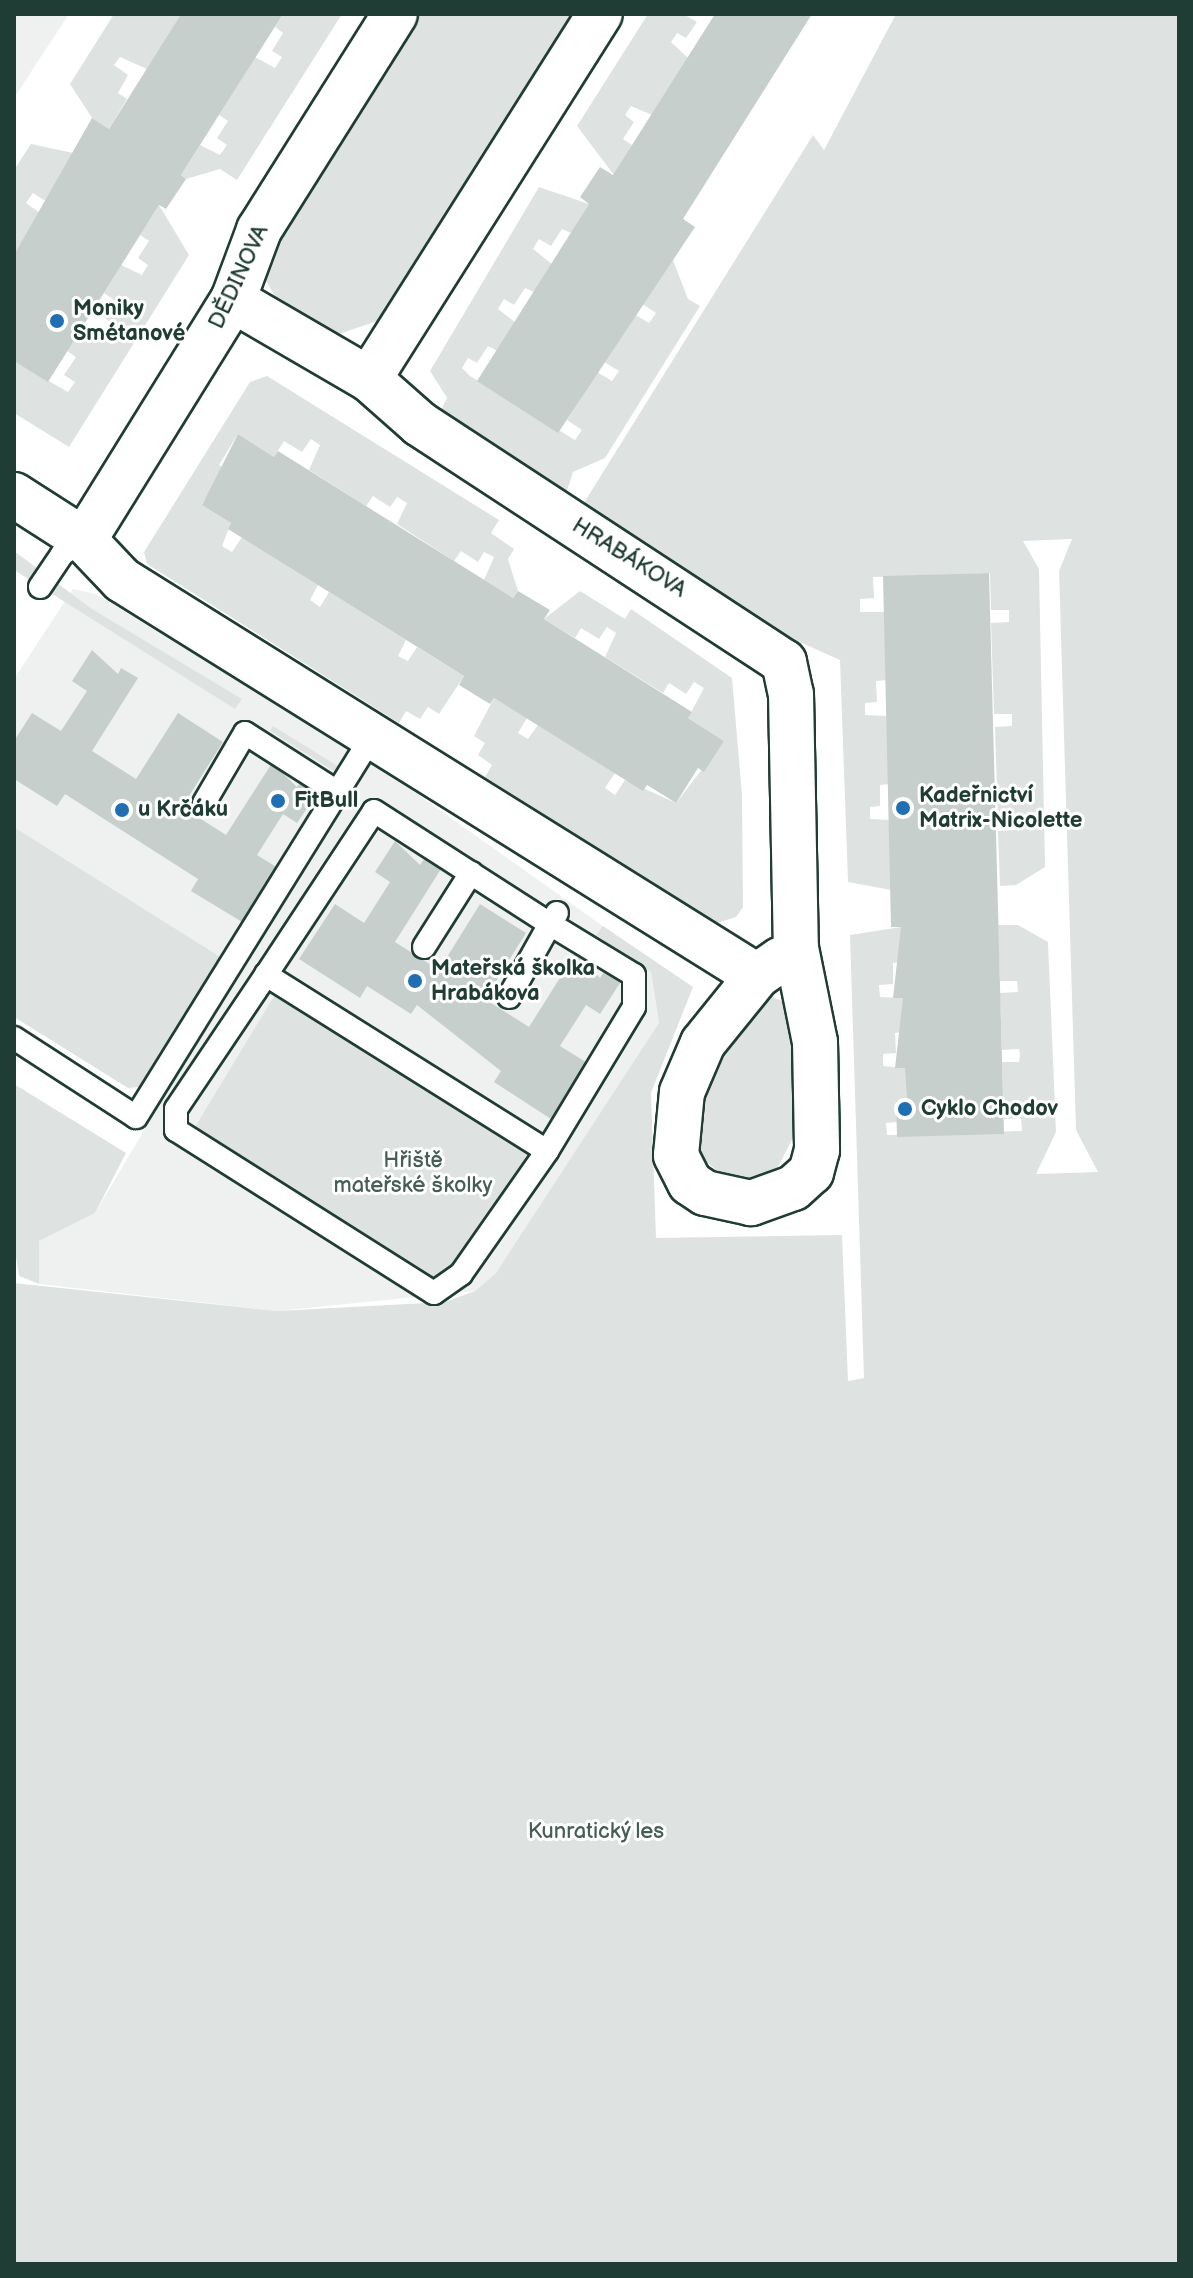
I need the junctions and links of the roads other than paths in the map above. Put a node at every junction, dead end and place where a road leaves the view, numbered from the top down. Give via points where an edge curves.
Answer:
1 (395, 14) edge
2 (600, 14) edge
3 (233, 300) junction
4 (369, 379) junction
5 (14, 495) edge
6 (84, 540) junction
7 (40, 587) dead end
8 (374, 733) junction
9 (339, 793) junction
10 (204, 803) dead end
11 (471, 873) junction
12 (554, 918) junction
13 (424, 947) dead end
14 (796, 948) junction
15 (266, 975) junction
16 (757, 976) junction
17 (509, 997) dead end
18 (14, 1038) edge
19 (547, 1151) junction

1 - 3 street, DĚDINOVA via 259,230
2 - 4 street
3 - 4 street, HRABÁKOVA
3 - 6 street, DĚDINOVA
4 - 14 street, HRABÁKOVA via 420,424 784,662 791,694
5 - 6 street
6 - 7 lane via 62,554
6 - 8 street via 122,580
8 - 9 lane
8 - 16 street
9 - 10 lane via 245,733
9 - 18 lane via 136,1117
11 - 12 lane
11 - 13 lane
11 - 15 lane via 374,811
12 - 17 lane
12 - 19 lane via 634,975 637,991
14 - 16 street, HRABÁKOVA
14 - 16 street, HRABÁKOVA via 815,1042 817,1150 811,1172 793,1188 751,1203 705,1193 690,1183 676,1155 682,1092 703,1043
15 - 19 lane
15 - 19 lane via 176,1109 176,1130 434,1293 461,1274

